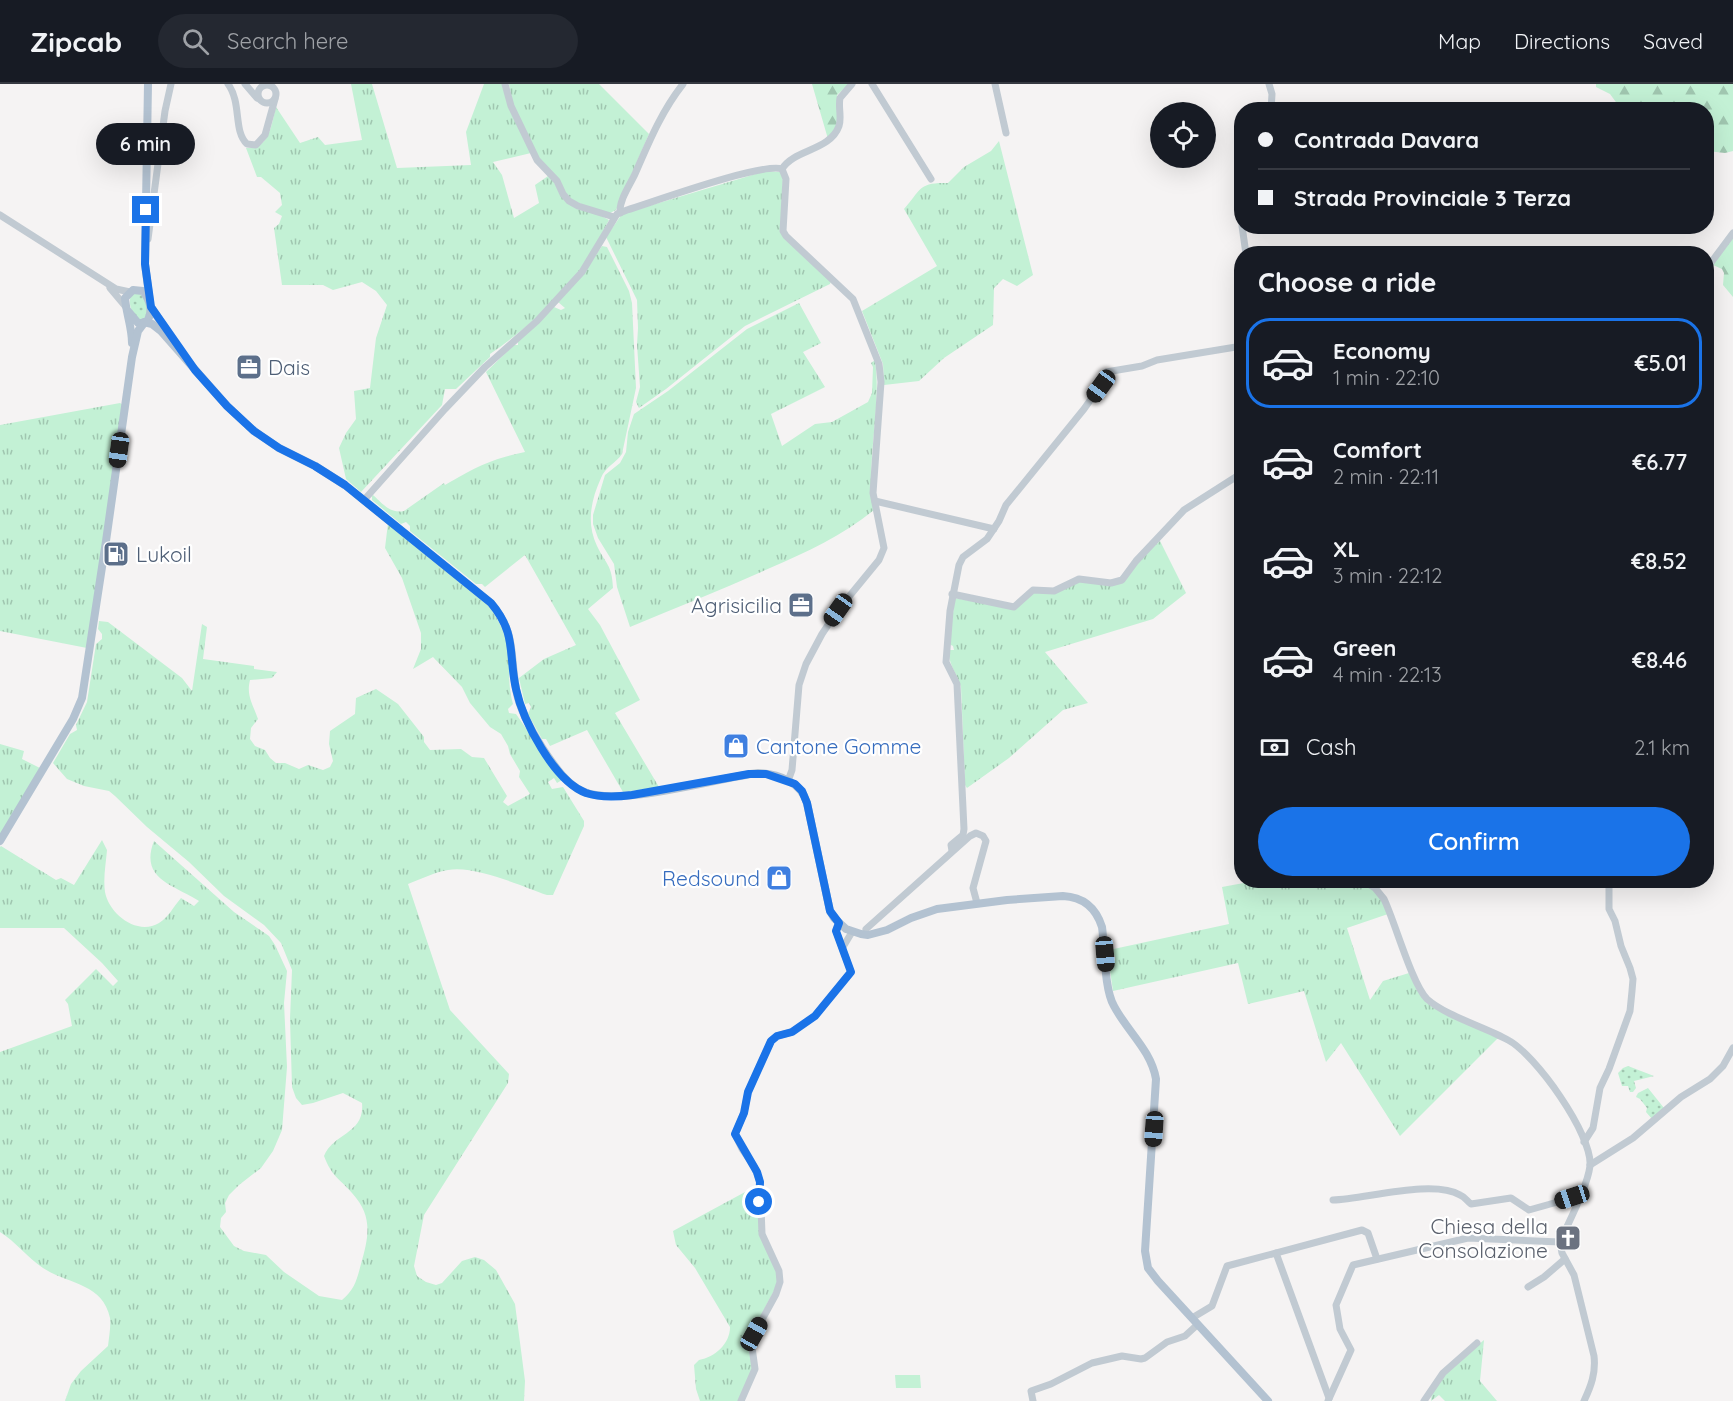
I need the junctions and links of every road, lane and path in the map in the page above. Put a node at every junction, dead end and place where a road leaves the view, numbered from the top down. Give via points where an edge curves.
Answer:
1 (150, 84) edge
2 (171, 84) edge
3 (228, 84) edge
4 (245, 84) edge
5 (264, 84) edge
6 (281, 84) edge
7 (505, 84) edge
8 (683, 84) edge
9 (852, 84) edge
10 (872, 84) edge
11 (995, 84) edge
12 (1269, 84) edge
13 (275, 98) junction
14 (260, 101) junction
15 (1272, 102) edge
16 (268, 124) junction
17 (1006, 133) dead end
18 (782, 169) junction
19 (931, 179) dead end
20 (0, 215) edge
21 (617, 215) junction
22 (1733, 233) edge
23 (145, 259) junction
24 (1714, 259) edge
25 (104, 282) junction
26 (131, 291) junction
27 (151, 305) junction
28 (127, 309) junction
29 (144, 323) junction
30 (1234, 347) edge
31 (132, 357) junction
32 (195, 370) junction
33 (1234, 478) edge
34 (364, 500) junction
35 (875, 501) junction
36 (994, 529) junction
37 (952, 594) junction
38 (788, 781) junction
39 (0, 841) edge
40 (952, 851) junction
41 (1375, 888) edge
42 (1609, 888) edge
43 (977, 903) junction
44 (839, 923) junction
45 (866, 929) dead end
46 (852, 932) junction
47 (843, 947) junction
48 (1733, 1048) edge
49 (1584, 1142) junction
50 (1590, 1165) junction
51 (1579, 1196) junction
52 (1333, 1200) dead end
53 (1560, 1242) junction
54 (1275, 1253) junction
55 (1565, 1258) junction
56 (1377, 1259) junction
57 (1528, 1287) dead end
58 (1194, 1321) junction
59 (1477, 1343) dead end
60 (1329, 1400) edge
61 (741, 1401) edge
62 (1032, 1401) edge
63 (1268, 1401) edge
64 (1424, 1401) edge
65 (1584, 1401) edge

1 - 23 main road
2 - 23 street
3 - 16 street via 234,92 244,141 259,143
4 - 14 street
5 - 13 street via 275,90
5 - 14 street via 258,91
6 - 13 street
7 - 21 street via 511,106 537,160 557,181 563,194 578,206 603,216
8 - 21 street via 662,114
9 - 18 street via 840,98 840,124 835,134
10 - 19 street
11 - 17 street
12 - 15 street
13 - 14 street via 267,104
13 - 16 street
14 - 16 street
18 - 21 street via 768,168 737,176
18 - 35 street via 786,179 783,231 853,299 879,364
20 - 25 street
21 - 34 street via 582,272 537,321 461,392
22 - 24 street
23 - 26 main road via 141,279
23 - 27 main road
25 - 26 street via 116,290
25 - 28 street
26 - 27 main road via 143,291
26 - 28 main road via 125,298
27 - 29 main road
27 - 32 main road
28 - 29 main road via 133,319
28 - 31 main road
29 - 31 main road
29 - 32 main road via 161,331
30 - 36 street via 1106,372 1084,409 1006,505
31 - 39 main road via 82,698
32 - 34 main road via 254,431 333,476
33 - 37 street via 1184,510 1122,580 1111,583 1079,579 1054,591 1033,590 1014,607
34 - 38 main road via 496,608 509,633 516,690 530,729 579,790 596,795 632,795 758,773
35 - 36 street
35 - 38 street via 883,553 848,596 806,664 799,685
36 - 37 street via 963,557
37 - 40 street via 946,662 957,684 964,829 963,835 951,845
38 - 44 main road via 805,796 830,911
40 - 43 street via 976,833 986,838 973,888
40 - 45 street
41 - 49 street via 1384,899 1423,994 1441,1008 1520,1047 1568,1106
42 - 49 street via 1609,909 1630,968 1632,991 1630,1011 1600,1088 1593,1128
43 - 46 main road via 927,912 877,933
43 - 58 main road via 1071,897 1084,902 1099,918 1111,1000 1150,1060 1156,1079 1146,1263
44 - 46 main road
44 - 47 street via 836,931
46 - 47 street
47 - 61 street via 851,972 815,1016 771,1041 736,1129 736,1138 760,1182 762,1234 780,1276 779,1289 751,1340 755,1369
48 - 50 street via 1724,1066 1710,1079 1681,1097 1634,1138
49 - 50 street
50 - 51 street
51 - 52 street via 1529,1210 1511,1198 1471,1204 1452,1191 1420,1188
51 - 53 street
53 - 55 street
53 - 56 street via 1468,1238
54 - 56 street via 1362,1230 1368,1233
54 - 58 street via 1227,1266 1212,1306
54 - 60 street
55 - 57 street
55 - 65 street via 1576,1282 1596,1366
56 - 60 street via 1353,1265 1336,1300 1338,1323 1351,1350
58 - 62 street via 1185,1336 1167,1342 1145,1358 1118,1356 1076,1370 1031,1391
58 - 63 main road
59 - 64 street via 1443,1373

